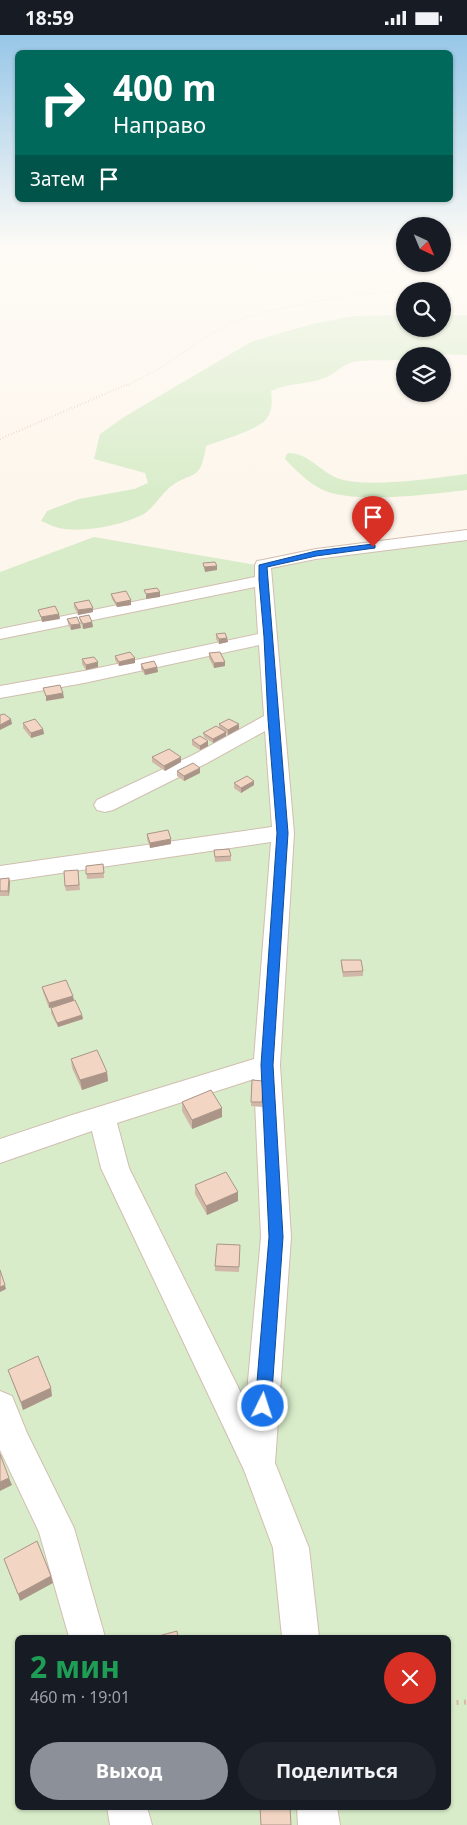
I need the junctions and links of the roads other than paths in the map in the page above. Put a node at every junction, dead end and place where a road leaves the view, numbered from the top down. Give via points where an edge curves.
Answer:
1 (467, 535) edge
2 (263, 580) junction
3 (0, 634) edge
4 (269, 637) junction
5 (0, 692) edge
6 (273, 719) junction
7 (105, 805) dead end
8 (282, 833) junction
9 (0, 874) edge
10 (267, 1065) junction
11 (102, 1117) junction
12 (0, 1151) edge
13 (0, 1407) edge
14 (258, 1463) junction
15 (86, 1635) edge
16 (300, 1635) edge
17 (128, 1810) edge
18 (317, 1810) edge
19 (131, 1825) edge
20 (319, 1825) edge

1 - 2 street via 316,553 263,565
2 - 3 street
2 - 4 street
4 - 5 street
4 - 6 street
6 - 7 street
6 - 8 street
8 - 9 street
8 - 10 street
10 - 11 street
10 - 14 street via 276,1237
11 - 12 street
11 - 14 street via 115,1169
13 - 15 street via 56,1528
14 - 16 street via 291,1548
17 - 19 street
18 - 20 street

